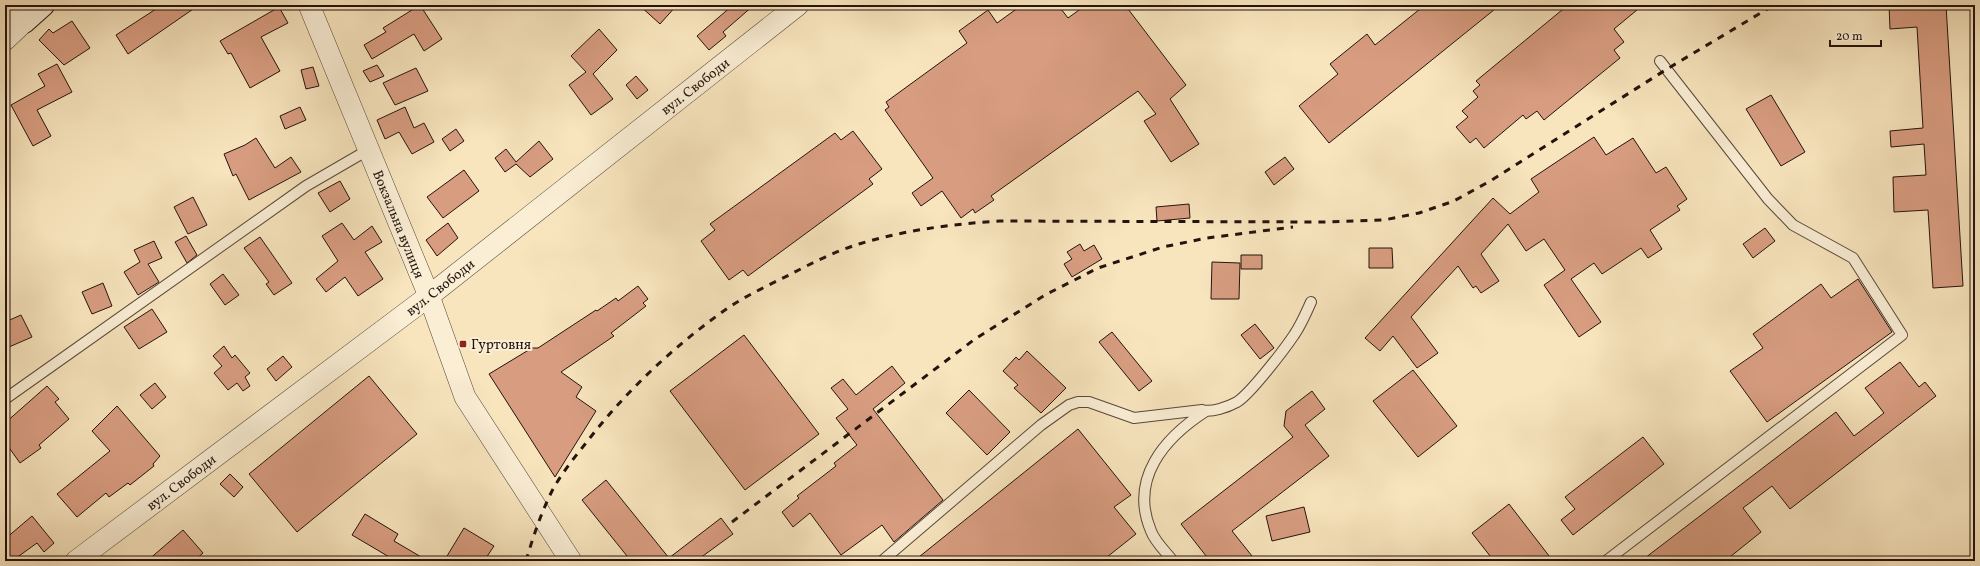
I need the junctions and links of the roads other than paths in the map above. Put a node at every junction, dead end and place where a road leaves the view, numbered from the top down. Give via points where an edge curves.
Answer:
1 (43, 5) edge
2 (309, 5) edge
3 (798, 5) edge
4 (5, 7) edge
5 (24, 22) junction
6 (5, 40) edge
7 (1660, 61) dead end
8 (368, 150) junction
9 (429, 296) junction
10 (1311, 302) dead end
11 (5, 399) edge
12 (1206, 411) junction
13 (76, 561) edge
14 (571, 561) edge
15 (882, 561) edge
16 (1173, 561) edge
17 (1606, 561) edge

1 - 5 street
2 - 8 street, Вокзальна вулиця
3 - 9 street, вул. Свободи
4 - 5 street
5 - 6 street
7 - 17 lane via 1768,199 1793,225 1853,258 1902,335
8 - 9 street, Вокзальна вулиця
8 - 11 lane via 306,186
9 - 13 street, вул. Свободи
9 - 14 street, Вокзальна вулиця via 465,397
10 - 12 lane via 1294,334 1247,393 1237,402
12 - 15 lane via 1134,418 1089,402 1069,405 1041,425
12 - 16 lane via 1172,437 1158,454 1146,486 1146,519 1151,533

